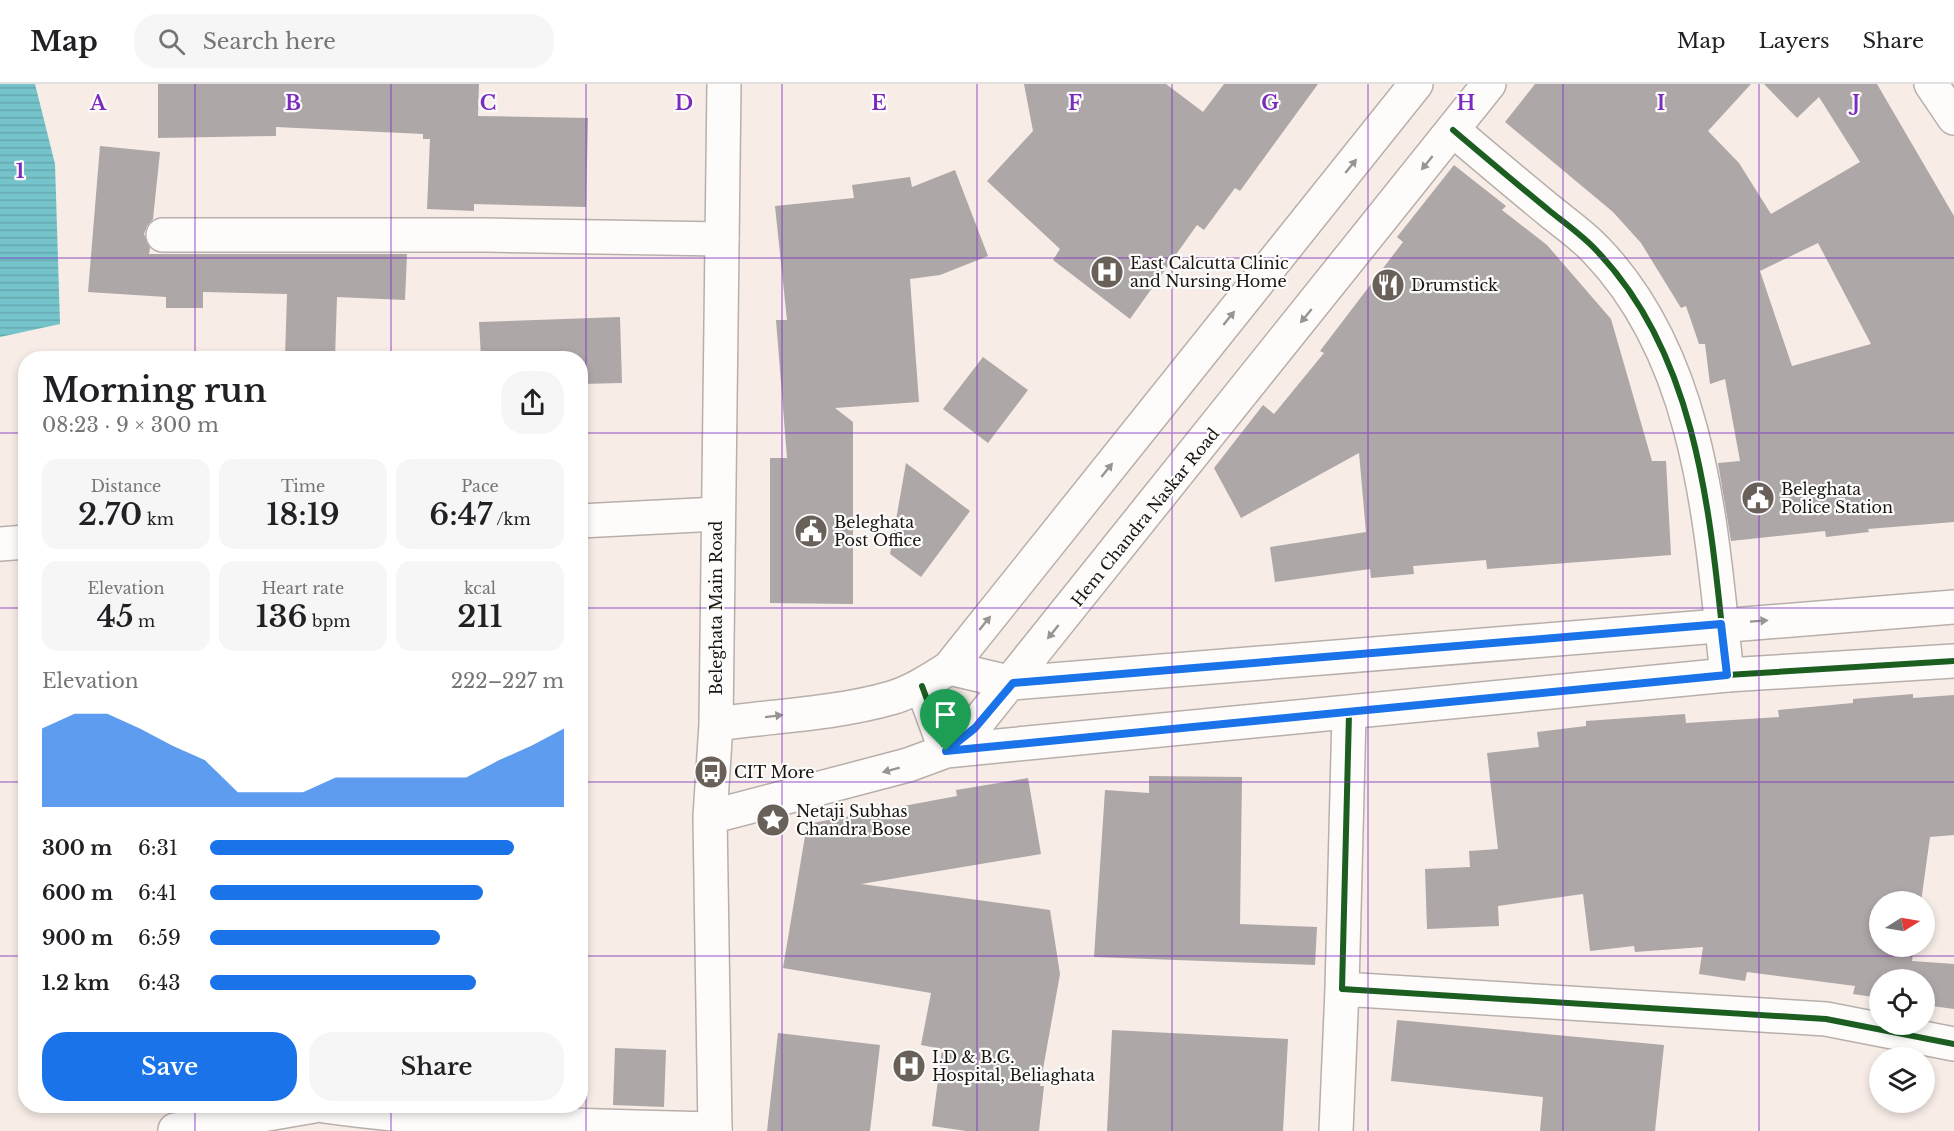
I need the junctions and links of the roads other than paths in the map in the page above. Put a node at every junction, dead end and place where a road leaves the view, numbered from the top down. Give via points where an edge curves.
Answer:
1 (724, 84) edge
2 (1416, 84) edge
3 (1489, 84) edge
4 (1931, 84) edge
5 (1954, 118) edge
6 (1453, 130) junction
7 (163, 235) dead end
8 (722, 239) junction
9 (717, 514) junction
10 (588, 521) edge
11 (18, 543) edge
12 (0, 544) edge
13 (1954, 607) edge
14 (1721, 624) junction
15 (1954, 661) edge
16 (949, 668) junction
17 (1727, 675) junction
18 (1013, 683) junction
19 (922, 686) junction
20 (1349, 714) junction
21 (716, 724) junction
22 (946, 751) junction
23 (711, 817) junction
24 (1342, 989) junction
25 (1954, 1044) edge
26 (273, 1113) edge
27 (374, 1113) edge
28 (175, 1130) dead end
29 (715, 1130) edge
30 (1336, 1131) edge

1 - 8 street, Beleghata Main Road
16 -> 2 street
3 - 6 street, Hem Chandra Naskar Road
4 - 5 street
6 - 14 street via 1596,249 1629,290 1657,338 1681,396 1698,464
6 -> 18 street, Hem Chandra Naskar Road
7 - 8 street
8 - 9 street, Beleghata Main Road
9 - 10 street
9 - 21 street, Beleghata Main Road
11 - 12 street
14 -> 13 street
14 - 17 street
14 - 18 street
15 - 17 street
16 - 18 street
16 - 19 street
17 - 20 street
18 - 22 street, Hem Chandra Naskar Road via 975,728
21 -> 19 street via 852,706 892,698
19 - 22 street
20 - 22 street
20 - 24 street
21 - 23 street, Beleghata Main Road
22 -> 23 street, Hem Chandra Naskar Road via 908,765
23 - 29 street, Beleghata Main Road
24 - 25 street via 1826,1019
24 - 30 street
26 - 28 street
27 - 29 street via 502,1124

